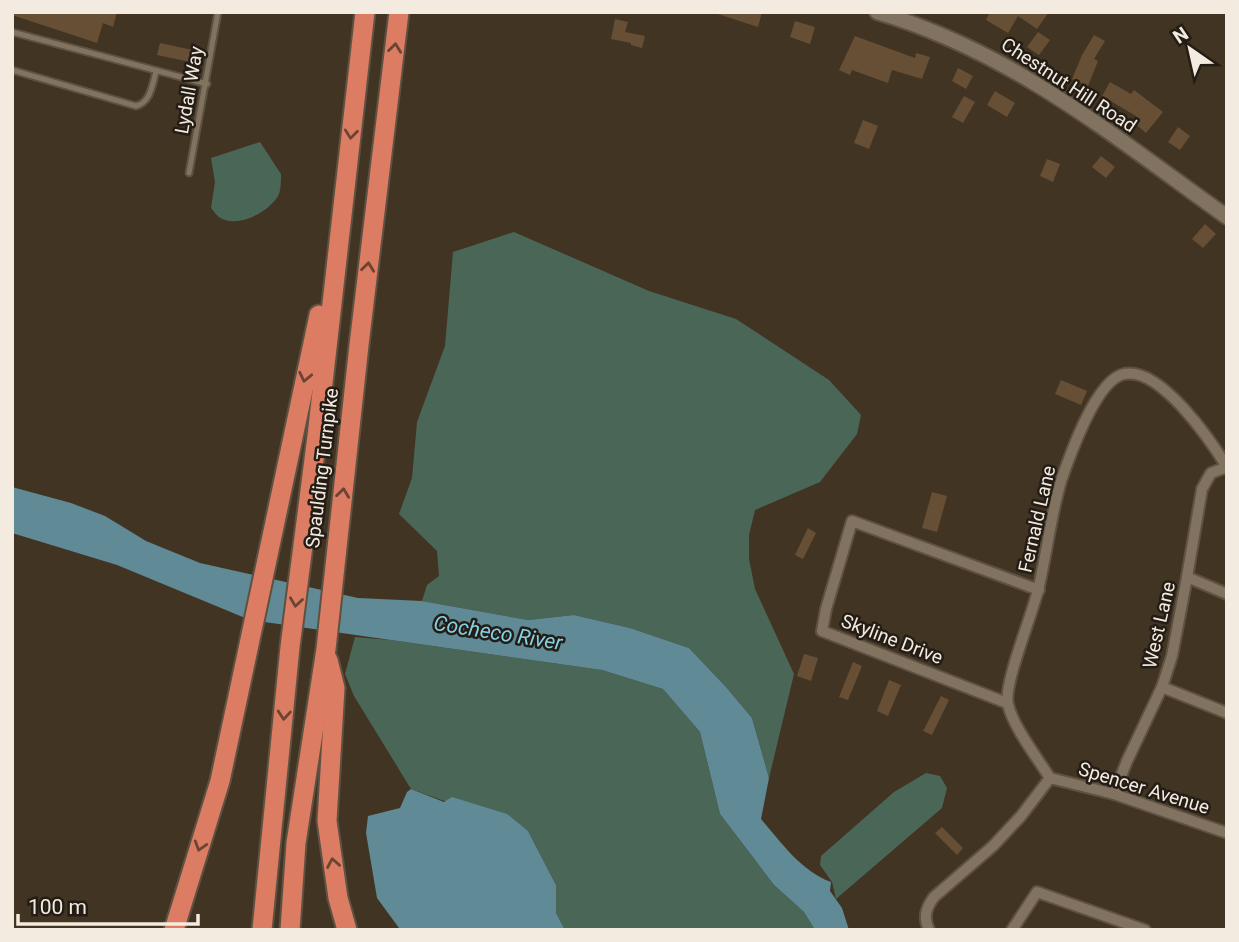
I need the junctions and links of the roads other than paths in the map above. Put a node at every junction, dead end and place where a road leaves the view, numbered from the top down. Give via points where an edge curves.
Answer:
1 (218, 12) edge
2 (365, 12) edge
3 (399, 12) edge
4 (877, 12) edge
5 (12, 32) edge
6 (12, 70) edge
7 (156, 72) junction
8 (207, 85) junction
9 (189, 173) dead end
10 (345, 191) junction
11 (1227, 217) edge
12 (1227, 467) edge
13 (1187, 578) junction
14 (1039, 590) junction
15 (1227, 594) edge
16 (326, 649) junction
17 (1162, 687) junction
18 (1007, 703) junction
19 (1227, 713) edge
20 (1050, 778) junction
21 (1114, 794) junction
22 (1227, 833) edge
23 (177, 921) edge
24 (262, 930) edge
25 (290, 930) edge
26 (347, 930) edge
27 (929, 930) edge
28 (1012, 930) edge
29 (1145, 930) edge

1 - 8 lane, Lydall Way
2 -> 10 highway, Spaulding Turnpike
16 -> 3 highway, Spaulding Turnpike
4 - 11 street, Chestnut Hill Road via 946,36 1029,78
5 - 7 lane
6 - 7 lane via 136,106 148,98
7 - 8 lane
8 - 9 lane, Lydall Way
10 -> 23 highway via 220,780
10 -> 24 highway, Spaulding Turnpike via 290,647
12 - 13 street, West Lane via 1211,473 1202,489
12 - 14 street, Fernald Lane via 1201,429 1162,388 1136,373 1112,379 1096,400 1062,480
13 - 15 street
13 - 17 street, West Lane
14 - 18 street, Fernald Lane
14 - 18 street, Skyline Drive via 852,521 826,609 822,631
16 - 25 highway, Spaulding Turnpike via 296,842
26 -> 16 highway via 327,821 335,688
17 - 19 street
17 - 21 street, West Lane
18 - 20 street
20 - 21 street, Spencer Avenue
20 - 27 street via 993,846 934,897 925,916
21 - 22 street, Spencer Avenue
28 - 29 street via 1037,892

